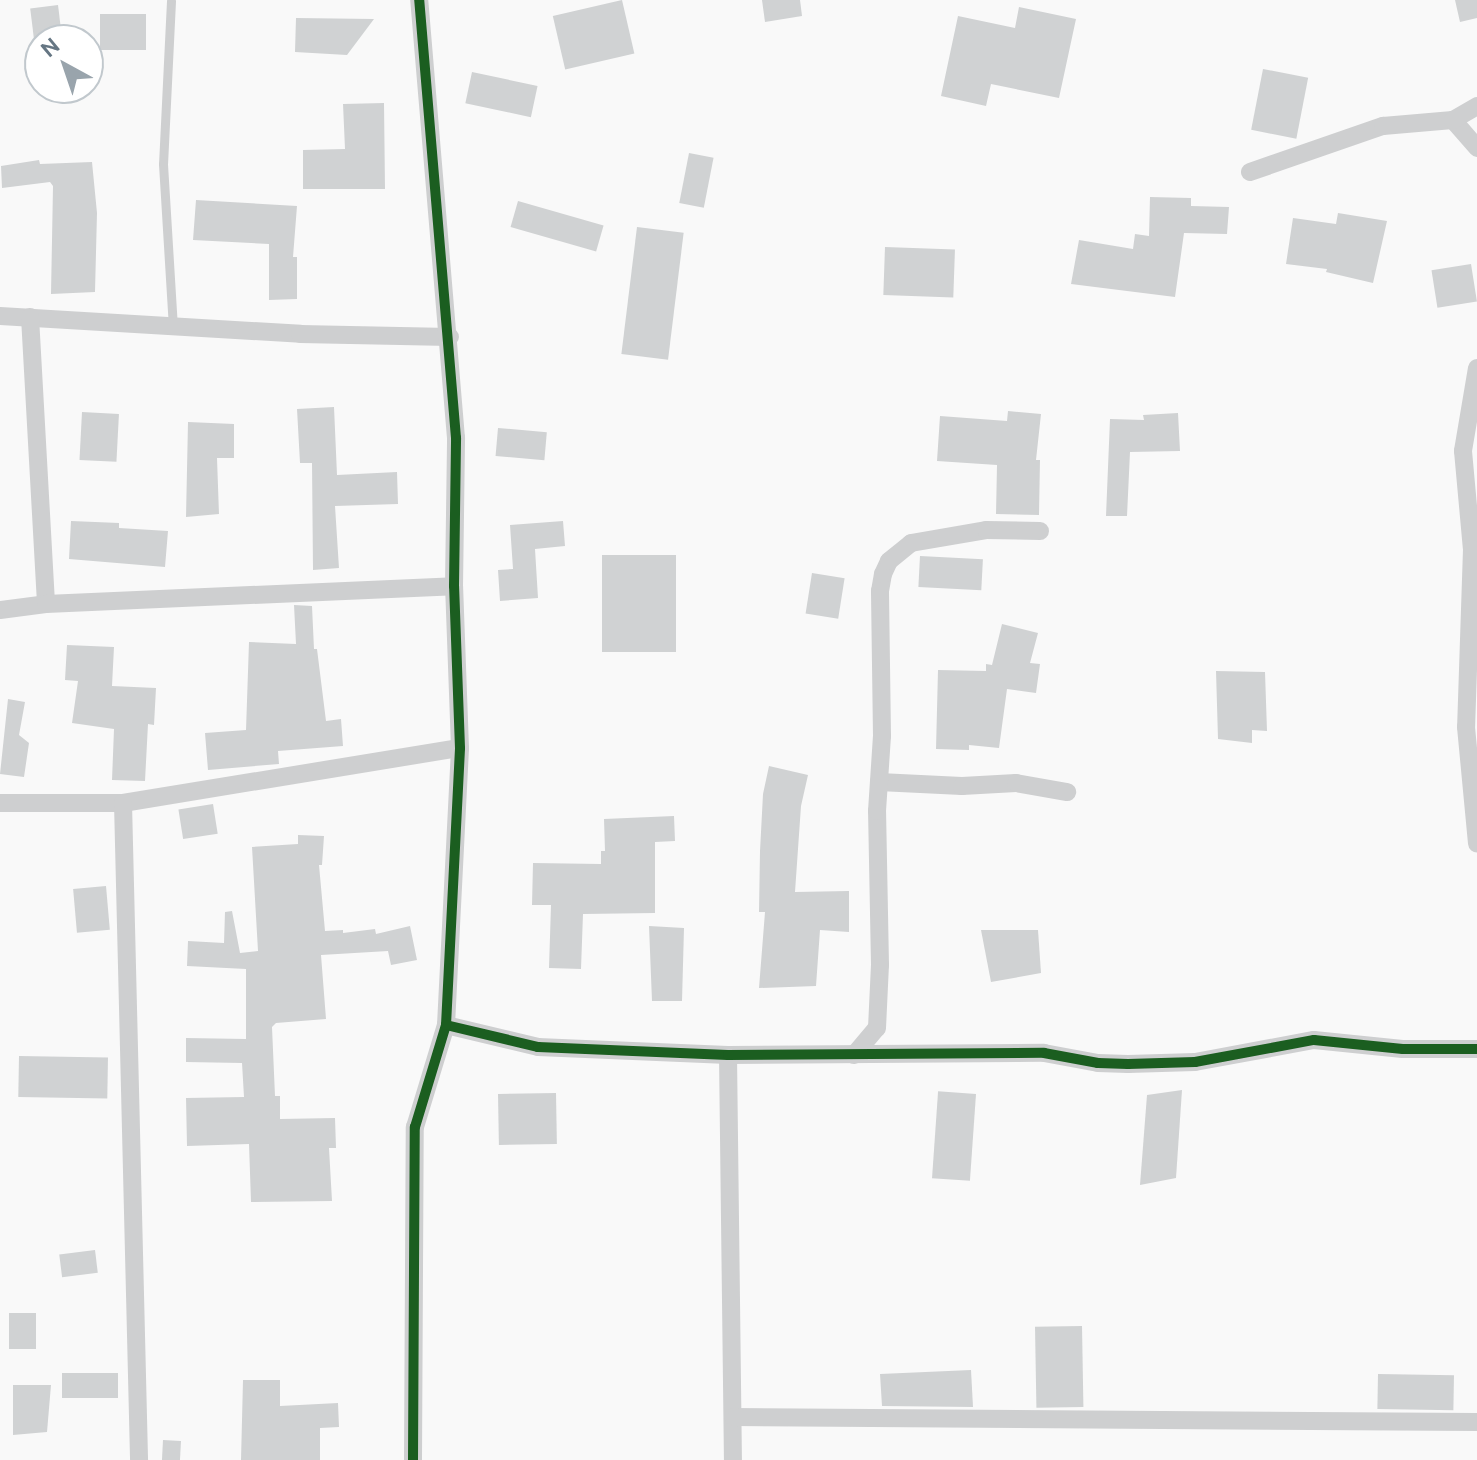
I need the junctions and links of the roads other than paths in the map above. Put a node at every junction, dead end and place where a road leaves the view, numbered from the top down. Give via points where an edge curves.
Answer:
1 (419, 0) edge
2 (171, 1) edge
3 (1477, 106) edge
4 (1453, 120) junction
5 (1477, 148) edge
6 (1250, 172) dead end
7 (0, 316) edge
8 (30, 317) junction
9 (173, 326) junction
10 (450, 337) junction
11 (1477, 368) edge
12 (1040, 531) dead end
13 (454, 586) junction
14 (46, 604) junction
15 (0, 610) edge
16 (1474, 611) edge
17 (460, 748) junction
18 (879, 782) junction
19 (1067, 792) dead end
20 (0, 803) edge
21 (123, 803) junction
22 (1477, 843) edge
23 (446, 1025) junction
24 (1477, 1049) edge
25 (728, 1055) junction
26 (854, 1055) junction
27 (733, 1417) junction
28 (1477, 1422) edge
29 (139, 1460) edge
30 (413, 1460) edge
31 (733, 1460) edge

1 - 10 street
2 - 9 lane via 163,164
3 - 4 street
4 - 5 street
4 - 6 street via 1383,126
7 - 8 street
8 - 9 street
8 - 14 street
9 - 10 street
10 - 13 street via 456,438
11 - 16 street via 1463,451
12 - 18 street via 986,530 934,538 911,543 889,561 880,591
13 - 14 street
13 - 17 street
14 - 15 street
16 - 22 street via 1466,727
17 - 21 street
17 - 23 street
18 - 19 street via 1016,783
18 - 26 street via 877,1028
20 - 21 street
21 - 29 street
23 - 25 street via 538,1047
23 - 30 street via 415,1127
24 - 26 street via 1403,1049 1314,1040 1195,1062 1128,1064 1033,1052
25 - 26 street
25 - 27 street
27 - 28 street
27 - 31 street

